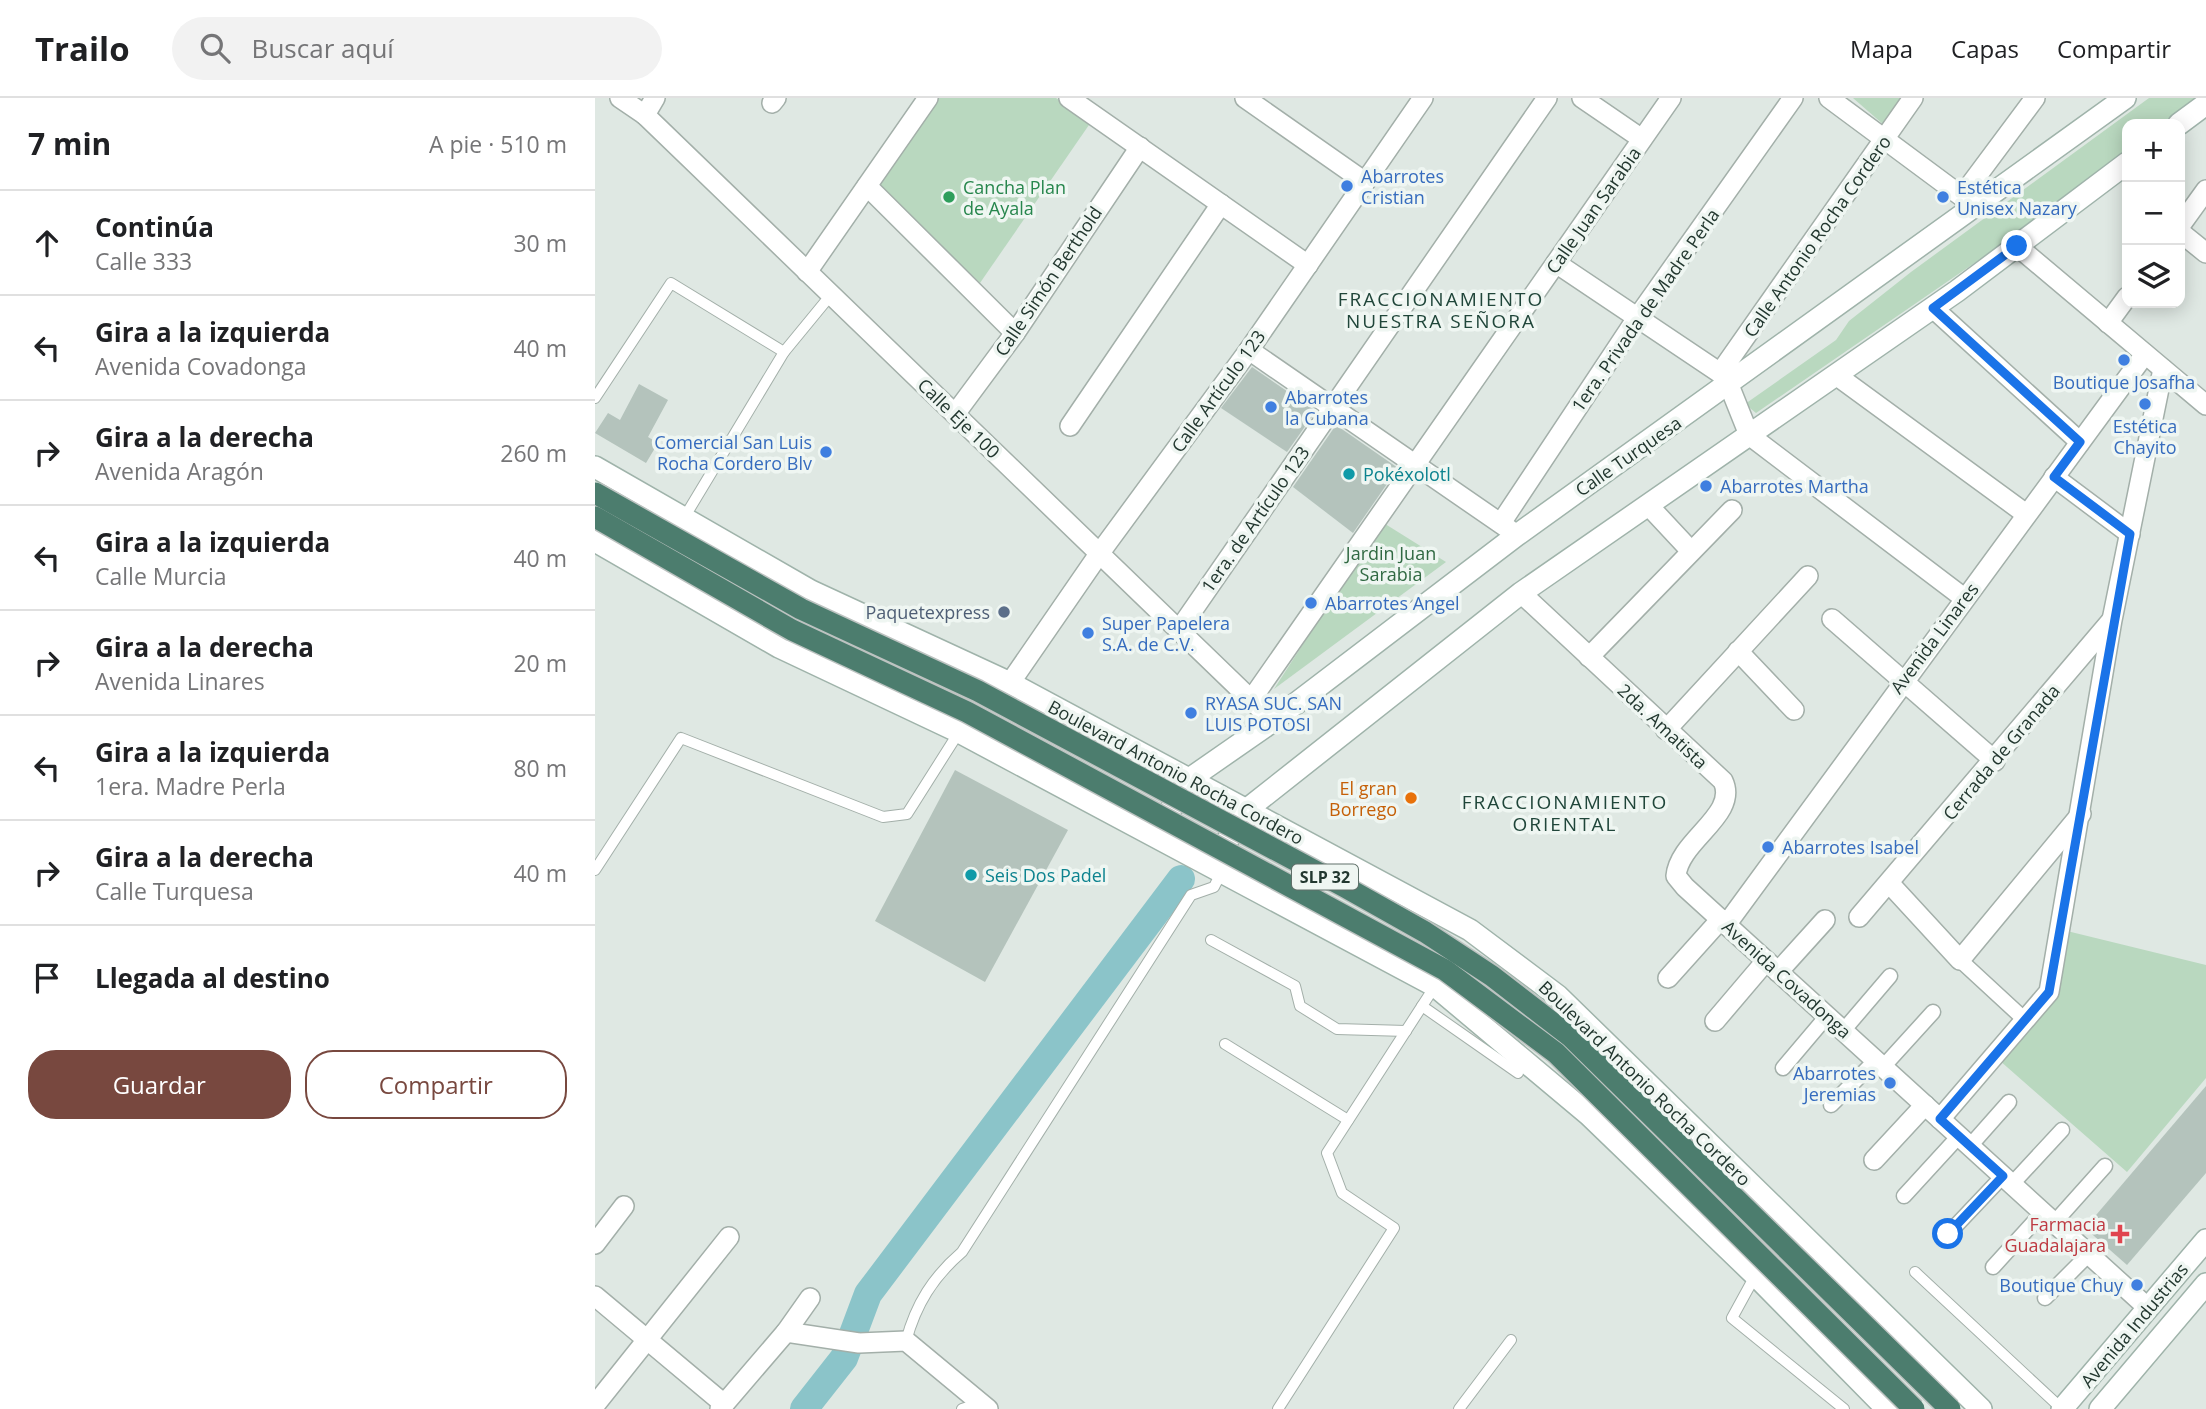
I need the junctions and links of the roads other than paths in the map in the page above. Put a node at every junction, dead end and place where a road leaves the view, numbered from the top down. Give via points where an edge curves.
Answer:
1 (620, 98) edge
2 (928, 98) edge
3 (1069, 98) edge
4 (1245, 98) edge
5 (1423, 98) edge
6 (1547, 98) edge
7 (1582, 98) edge
8 (1671, 98) edge
9 (1793, 98) edge
10 (1829, 98) edge
11 (1913, 98) edge
12 (2035, 98) edge
13 (2125, 98) edge
14 (2206, 104) edge
15 (650, 106) edge
16 (2185, 120) edge
17 (1885, 138) junction
18 (1642, 139) junction
19 (1140, 147) junction
20 (2122, 167) edge
21 (1365, 183) junction
22 (867, 186) junction
23 (2206, 190) edge
24 (1969, 201) junction
25 (1221, 204) junction
26 (2185, 219) edge
27 (2185, 236) edge
28 (2017, 246) junction
29 (2206, 253) edge
30 (1556, 263) junction
31 (1308, 265) junction
32 (807, 271) junction
33 (830, 296) junction
34 (2122, 304) edge
35 (1933, 308) junction
36 (1637, 318) junction
37 (2108, 323) junction
38 (1015, 333) junction
39 (1249, 350) junction
40 (784, 352) junction
41 (2145, 354) junction
42 (2163, 369) junction
43 (1836, 375) junction
44 (1724, 379) junction
45 (595, 398) edge
46 (2206, 405) edge
47 (1333, 407) junction
48 (955, 414) junction
49 (1070, 426) dead end
50 (1749, 435) junction
51 (2080, 442) junction
52 (1416, 465) junction
53 (595, 467) edge
54 (2054, 477) junction
55 (595, 493) edge
56 (1648, 505) junction
57 (1732, 510) dead end
58 (2026, 514) junction
59 (595, 517) edge
60 (684, 518) junction
61 (1509, 529) junction
62 (2130, 534) junction
63 (595, 541) edge
64 (1690, 551) junction
65 (1099, 554) junction
66 (1808, 576) dead end
67 (1521, 593) junction
68 (1964, 598) junction
69 (1832, 619) dead end
70 (2112, 620) junction
71 (1179, 630) junction
72 (1738, 652) junction
73 (1589, 657) junction
74 (1904, 679) junction
75 (1010, 683) junction
76 (1251, 700) junction
77 (1794, 710) dead end
78 (1273, 722) junction
79 (1666, 730) junction
80 (959, 732) junction
81 (1121, 742) junction
82 (1995, 761) junction
83 (1188, 780) junction
84 (1091, 802) junction
85 (1245, 811) junction
86 (2081, 813) junction
87 (1156, 837) junction
88 (1305, 842) junction
89 (595, 870) edge
90 (1218, 871) junction
91 (1676, 876) joint
92 (1890, 884) junction
93 (1275, 900) junction
94 (1860, 917) dead end
95 (1825, 920) dead end
96 (1723, 922) junction
97 (1211, 940) dead end
98 (1960, 960) junction
99 (1772, 967) junction
100 (1889, 976) dead end
101 (1668, 978) dead end
102 (1433, 989) junction
103 (1422, 1006) junction
104 (1933, 1012) dead end
105 (1827, 1016) junction
106 (2025, 1020) junction
107 (1715, 1021) dead end
108 (1406, 1031) junction
109 (1843, 1031) junction
110 (1225, 1044) dead end
111 (1879, 1064) junction
112 (1783, 1068) dead end
113 (1518, 1073) dead end
114 (2009, 1102) dead end
115 (1831, 1105) dead end
116 (1932, 1112) junction
117 (1349, 1120) junction
118 (2062, 1130) dead end
119 (1964, 1141) junction
120 (1874, 1160) dead end
121 (2105, 1166) dead end
122 (2007, 1180) junction
123 (1904, 1196) dead end
124 (624, 1206) dead end
125 (2048, 1217) junction
126 (1948, 1234) dead end
127 (729, 1237) dead end
128 (2206, 1240) edge
129 (595, 1244) edge
130 (2089, 1254) junction
131 (1993, 1267) dead end
132 (1915, 1272) dead end
133 (1756, 1276) junction
134 (2206, 1284) edge
135 (595, 1296) edge
136 (810, 1298) dead end
137 (2046, 1298) dead end
138 (2147, 1308) junction
139 (796, 1334) junction
140 (648, 1338) junction
141 (1511, 1340) dead end
142 (906, 1341) junction
143 (1960, 1390) junction
144 (595, 1405) edge
145 (722, 1407) edge
146 (977, 1407) edge
147 (1278, 1409) edge
148 (1459, 1409) edge
149 (1844, 1409) edge
150 (1887, 1409) edge
151 (1914, 1409) edge
152 (1950, 1409) edge
153 (1973, 1409) edge
154 (1981, 1409) edge
155 (2062, 1409) edge
156 (2100, 1409) edge

1 - 15 street, Calle Eje 100
2 - 22 street
3 - 19 street
4 - 21 street
5 - 21 street, Calle Artículo 123
6 - 47 street, 1era. de Artículo 123
7 - 18 street
8 - 18 street, Calle Juan Sarabia
9 - 36 street, 1era. Privada de Madre Perla
10 - 17 street
11 - 17 street, Calle Antonio Rocha Cordero
12 - 24 street
13 - 24 main road, Calle Turquesa
14 - 16 main road
15 - 32 street, Calle Eje 100
17 - 24 street
17 - 44 street, Calle Antonio Rocha Cordero
18 - 30 street, Calle Juan Sarabia
19 - 25 street
19 - 38 street, Calle Simón Berthold
20 - 28 main road
21 - 31 street, Calle Artículo 123
22 - 32 street
22 - 38 street
23 - 26 street
24 - 44 main road, Calle Turquesa
25 - 31 street
25 - 49 street
27 - 29 street
28 - 35 main road
28 - 37 street
30 - 36 street
30 - 52 street, Calle Juan Sarabia
31 - 39 street, Calle Artículo 123
32 - 33 street, Calle Eje 100
33 - 40 lane
33 - 48 street, Calle Eje 100
34 - 37 street
35 - 43 main road
35 - 51 street
36 - 44 street
36 - 61 street, 1era. Privada de Madre Perla
37 - 41 street
38 - 48 street, Calle Simón Berthold
39 - 47 street
39 - 65 street, Calle Artículo 123
40 - 45 lane via 671,284
40 - 60 lane
41 - 42 street
41 - 51 street, Avenida Linares
42 - 46 street
42 - 62 street
43 - 50 main road
43 - 58 street
44 - 50 street
44 - 61 main road, Calle Turquesa
47 - 52 street
47 - 71 street, 1era. de Artículo 123
48 - 65 street, Calle Eje 100
50 - 56 main road
50 - 68 street
51 - 54 street, Avenida Linares
52 - 61 street
52 - 76 street, Calle Juan Sarabia
53 - 60 main road, Boulevard Antonio Rocha Cordero / SLP 32
54 - 58 street, Avenida Linares
54 - 62 street
55 - 152 highway, Boulevard Antonio Rocha Cordero / SLP 32, bridge via 801,609 978,691 1345,887 1482,969 1571,1037
56 - 64 street
56 - 67 main road
57 - 64 street
58 - 68 street, Avenida Linares
59 - 151 highway, SLP 32, bridge via 792,630 967,712 1445,970 1556,1053
60 - 75 main road, Boulevard Antonio Rocha Cordero / SLP 32 via 811,591
61 - 78 main road, Calle Turquesa
62 - 70 street
63 - 80 main road, SLP 32 via 779,647
64 - 73 street
65 - 71 street, Calle Eje 100
65 - 75 street, Calle Artículo 123
66 - 72 street
67 - 73 street, 2da. Amatista
67 - 85 main road
68 - 74 street, Avenida Linares
69 - 74 street
70 - 82 street, Cerrada de Granada
70 - 86 street
71 - 76 street, Calle Eje 100
72 - 77 street
72 - 79 street
73 - 79 street, 2da. Amatista
74 - 82 street
74 - 96 street, Avenida Linares
75 - 81 main road, Boulevard Antonio Rocha Cordero / SLP 32
76 - 78 street, Calle Eje 100
78 - 83 main road, Calle Turquesa
79 - 91 street, 2da. Amatista via 1723,781 1728,791 1725,804 1677,862
80 - 84 main road, SLP 32
80 - 89 lane via 907,814 883,817 681,738
81 - 83 main road, Boulevard Antonio Rocha Cordero / SLP 32
81 - 84 main road via 1136,758 1139,777 1135,787 1112,805
82 - 92 street, Cerrada de Granada
83 - 85 main road, Boulevard Antonio Rocha Cordero / SLP 32
83 - 87 main road, Calle Turquesa
84 - 87 main road, SLP 32
85 - 88 main road, Boulevard Antonio Rocha Cordero / SLP 32
85 - 90 main road
86 - 98 street
86 - 106 street via 2049,992
87 - 90 main road, SLP 32
88 - 93 main road via 1279,842 1264,857 1261,878
88 - 143 main road, Boulevard Antonio Rocha Cordero / SLP 32 via 1470,930 1558,996
90 - 93 main road, SLP 32
90 - 102 lane
90 - 142 lane via 1214,887 1192,895 962,1252 938,1272 913,1313
91 - 96 street, Avenida Covadonga
92 - 94 street, Cerrada de Granada
92 - 98 street
93 - 102 main road, SLP 32
95 - 99 street
96 - 99 street, Avenida Covadonga
96 - 101 street, Avenida Linares
97 - 108 lane via 1295,986 1300,1006 1337,1030
98 - 106 street
99 - 105 street, Avenida Covadonga
99 - 107 street
100 - 109 street
102 - 103 lane
102 - 133 main road, SLP 32 via 1589,1115
103 - 108 lane
103 - 113 lane
104 - 111 street
105 - 109 street, Avenida Covadonga
105 - 112 street
106 - 116 street
108 - 117 lane
109 - 111 street, Avenida Covadonga
110 - 117 lane
111 - 115 street
111 - 116 street, Avenida Covadonga
114 - 119 street
116 - 119 street, Avenida Covadonga
116 - 120 street
117 - 147 lane via 1327,1153 1342,1193 1394,1228
118 - 122 street
119 - 122 street, Avenida Covadonga
119 - 123 street
121 - 125 street
122 - 125 street, Avenida Covadonga
122 - 126 street
124 - 129 street
125 - 130 street, Avenida Covadonga
125 - 131 street
127 - 140 street
128 - 138 main road, Avenida Industrias
130 - 137 street
130 - 138 street, Avenida Covadonga
132 - 155 lane
133 - 149 lane via 1732,1318
133 - 150 main road, SLP 32
134 - 156 main road, Avenida Industrias
135 - 140 street
136 - 139 street
138 - 155 main road, Avenida Industrias
139 - 142 street via 859,1343
139 - 145 street
140 - 144 street
140 - 145 street
141 - 148 lane
142 - 146 street
143 - 153 main road
143 - 154 main road, Boulevard Antonio Rocha Cordero / SLP 32

